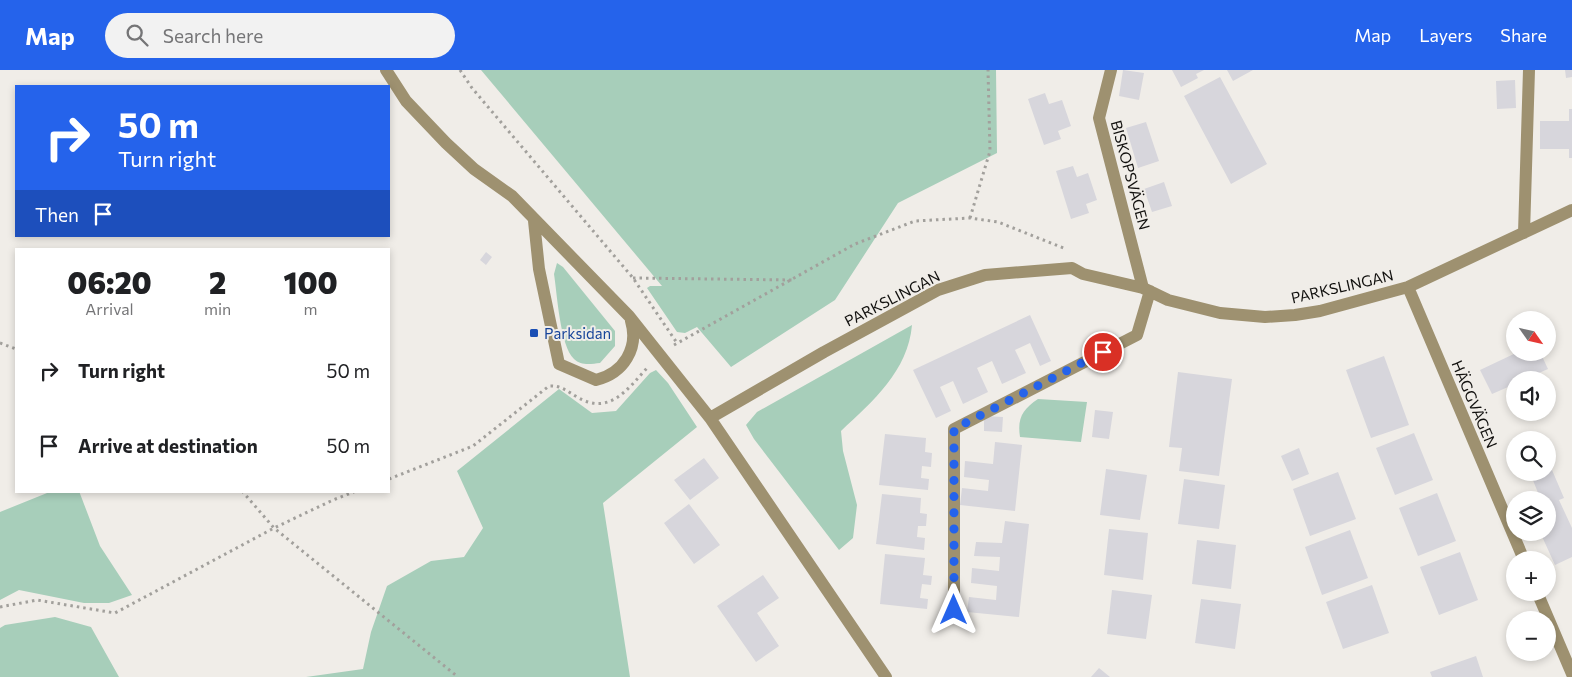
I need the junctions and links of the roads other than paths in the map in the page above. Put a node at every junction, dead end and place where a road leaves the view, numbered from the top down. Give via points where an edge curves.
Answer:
1 (386, 70) edge
2 (1111, 70) edge
3 (1529, 70) edge
4 (1572, 210) edge
5 (534, 221) junction
6 (1524, 233) junction
7 (1408, 287) junction
8 (1147, 290) junction
9 (629, 316) junction
10 (710, 418) junction
11 (1520, 551) edge
12 (1542, 601) edge
13 (954, 610) dead end
14 (1572, 674) edge
15 (886, 677) edge

1 - 5 street via 406,100 446,143 474,169 512,196
2 - 8 street, BISKOPSVÄGEN via 1099,118
3 - 6 street
4 - 6 street, PARKSLINGAN
5 - 9 street
5 - 9 street via 539,269 559,364 596,380 613,373 624,365 630,354 634,338
6 - 7 street, PARKSLINGAN
7 - 8 street, PARKSLINGAN via 1320,311 1265,317 1220,313 1168,300
7 - 11 street, HÄGGVÄGEN
8 - 10 street, PARKSLINGAN via 1083,274 1072,268 985,275 938,290
8 - 13 street via 1137,335 954,429
9 - 10 street
10 - 15 street
12 - 14 street

